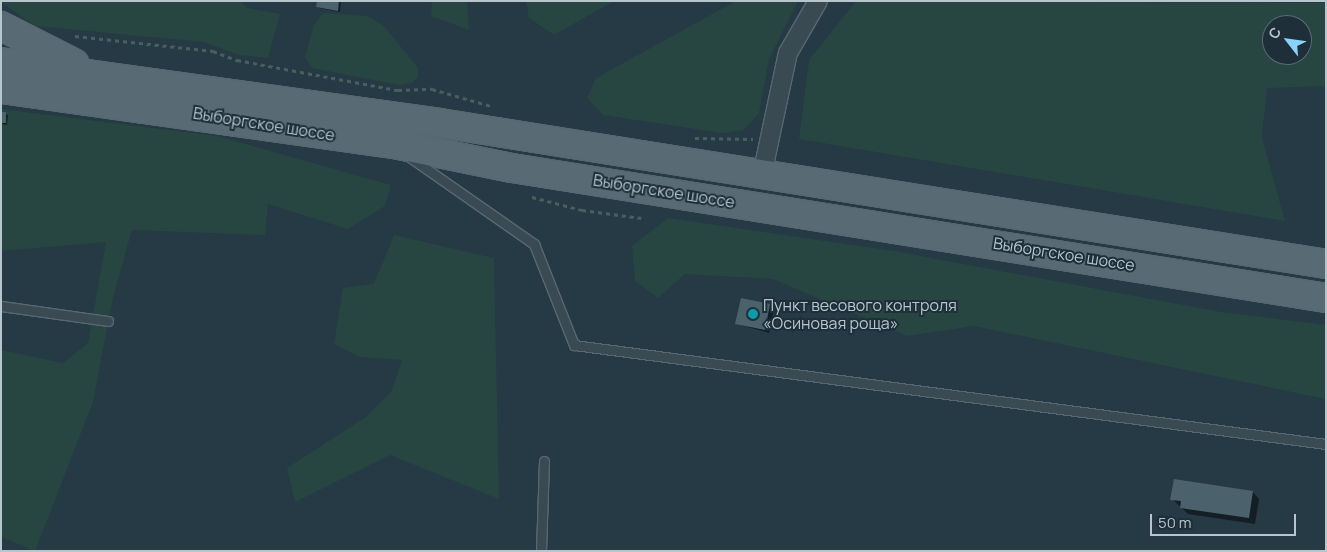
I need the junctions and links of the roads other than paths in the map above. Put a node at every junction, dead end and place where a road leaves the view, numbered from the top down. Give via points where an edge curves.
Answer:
1 (818, 1) edge
2 (1, 26) edge
3 (1, 62) edge
4 (93, 72) junction
5 (1, 89) edge
6 (394, 144) junction
7 (762, 175) junction
8 (1322, 262) edge
9 (1326, 298) edge
10 (1, 306) edge
11 (108, 321) dead end
12 (1326, 444) edge
13 (544, 461) dead end
14 (541, 551) edge

1 - 7 street via 788,53
2 - 4 main road
3 - 4 main road, Выборгское шоссе
4 - 7 main road, Выборгское шоссе
5 - 6 main road, Выборгское шоссе
6 - 9 main road, Выборгское шоссе via 512,168
6 - 12 lane via 534,244 574,345
7 - 8 main road, Выборгское шоссе
10 - 11 lane
13 - 14 lane

